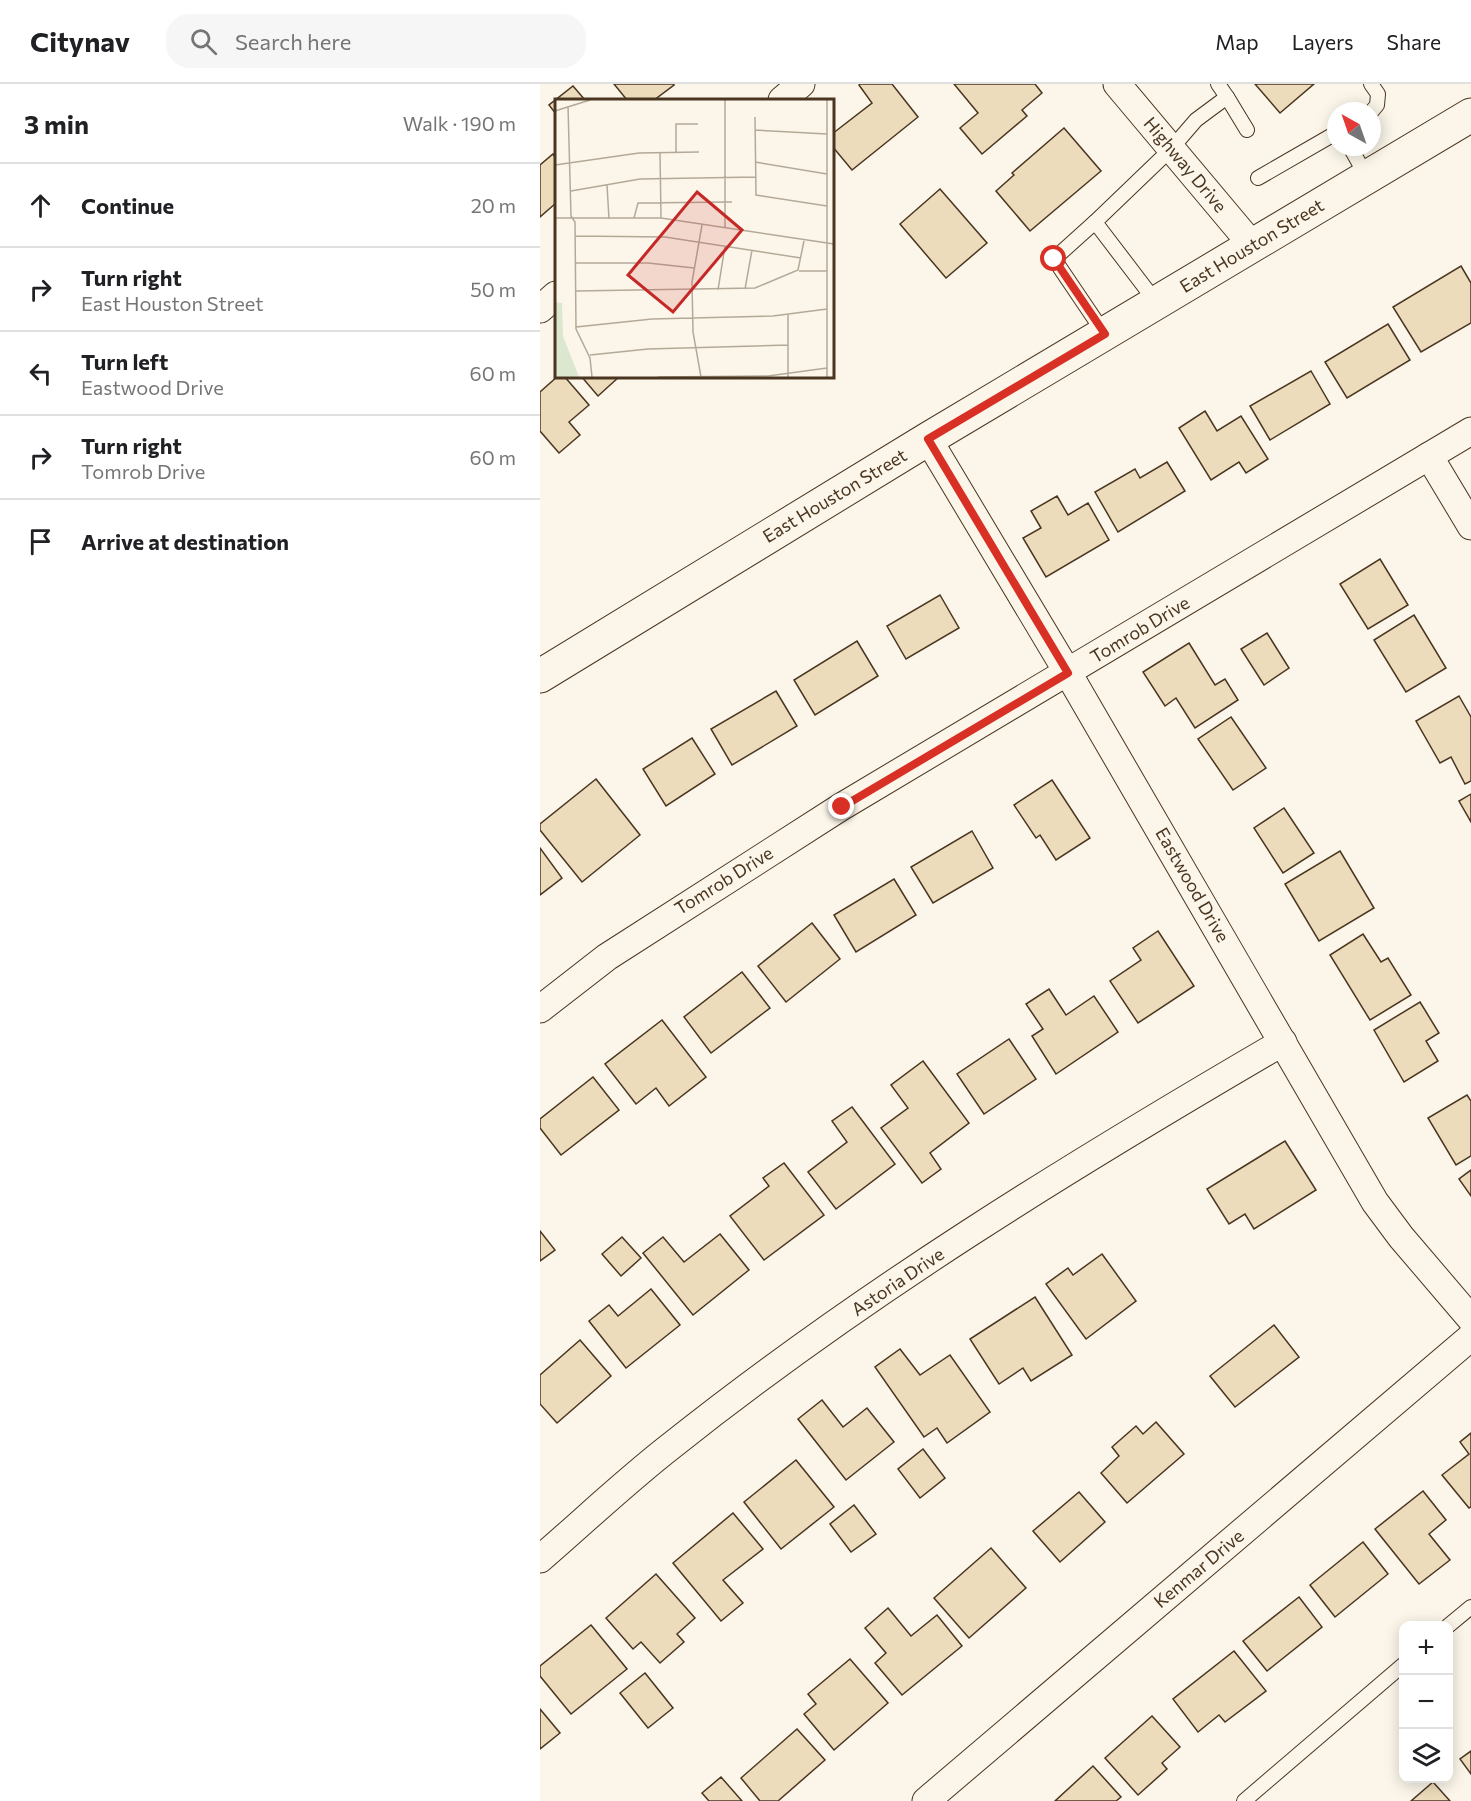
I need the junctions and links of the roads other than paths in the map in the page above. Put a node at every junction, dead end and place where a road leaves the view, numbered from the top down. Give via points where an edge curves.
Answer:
1 (801, 84) edge
2 (1118, 84) edge
3 (1218, 84) edge
4 (1371, 84) edge
5 (1227, 97) junction
6 (783, 99) edge
7 (1377, 102) edge
8 (1471, 115) edge
9 (1247, 130) dead end
10 (1327, 138) edge
11 (1171, 149) junction
12 (1355, 156) edge
13 (1367, 177) junction
14 (1257, 178) dead end
15 (1095, 222) junction
16 (1253, 246) junction
17 (555, 296) edge
18 (1157, 303) junction
19 (540, 309) edge
20 (1105, 334) junction
21 (1471, 431) edge
22 (928, 439) junction
23 (1429, 456) junction
24 (1471, 526) edge
25 (1068, 673) junction
26 (540, 676) edge
27 (540, 1009) edge
28 (1283, 1041) junction
29 (1471, 1319) edge
30 (1471, 1337) edge
31 (540, 1559) edge
32 (1471, 1607) edge
33 (1453, 1623) edge
34 (1399, 1668) edge
35 (926, 1801) edge
36 (1244, 1801) edge

1 - 6 street
2 - 11 street, Highway Drive
3 - 5 lane
4 - 7 lane via 1378,94
5 - 9 lane
5 - 11 lane via 1196,120
8 - 13 main road, East Houston Street
10 - 14 lane
11 - 15 lane
11 - 16 street, Highway Drive
12 - 13 lane
13 - 16 main road, East Houston Street
15 - 18 lane
15 - 20 lane via 1054,259
16 - 18 main road, East Houston Street
17 - 19 street
18 - 20 main road, East Houston Street
20 - 22 main road, East Houston Street
21 - 23 street, Tomrob Drive
22 - 25 street, Eastwood Drive
22 - 26 main road, East Houston Street
23 - 24 street
23 - 25 street, Tomrob Drive
25 - 27 street, Tomrob Drive via 687,904 607,957
25 - 28 street, Eastwood Drive
28 - 29 street, Eastwood Drive via 1375,1202
28 - 31 street, Astoria Drive via 1123,1136 888,1287 670,1446
30 - 35 street, Kenmar Drive
32 - 33 lane
34 - 36 lane

